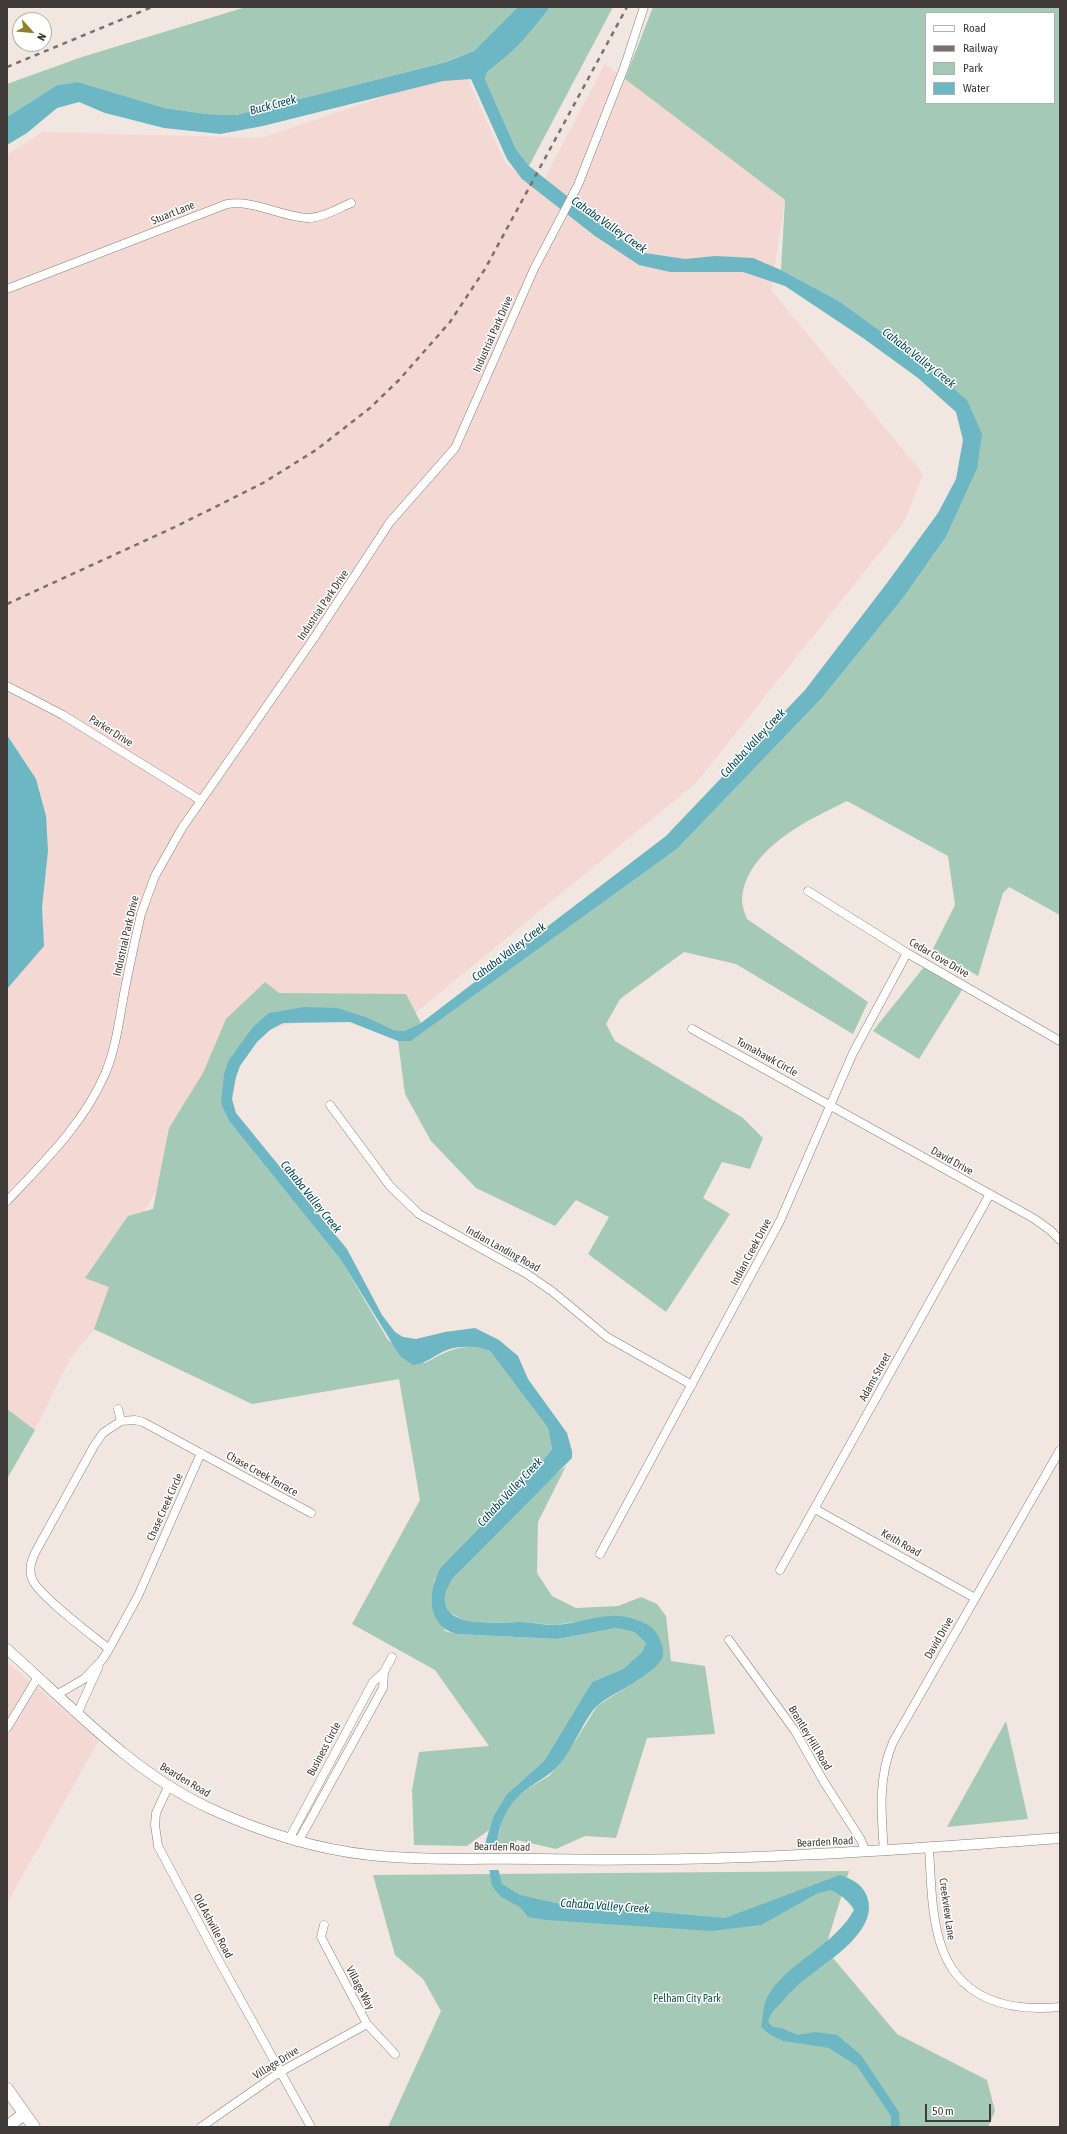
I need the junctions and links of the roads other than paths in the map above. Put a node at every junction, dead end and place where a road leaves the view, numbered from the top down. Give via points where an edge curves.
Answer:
1 (644, 7) edge
2 (351, 203) dead end
3 (7, 289) edge
4 (7, 686) edge
5 (200, 800) junction
6 (808, 891) dead end
7 (907, 953) junction
8 (692, 1029) dead end
9 (1060, 1041) edge
10 (330, 1105) dead end
11 (831, 1105) junction
12 (990, 1194) junction
13 (7, 1201) edge
14 (1060, 1240) edge
15 (692, 1384) junction
16 (118, 1409) dead end
17 (121, 1421) junction
18 (1060, 1450) edge
19 (201, 1453) junction
20 (816, 1509) junction
21 (311, 1513) dead end
22 (600, 1554) dead end
23 (780, 1570) dead end
24 (975, 1598) junction
25 (729, 1640) dead end
26 (7, 1649) edge
27 (109, 1649) junction
28 (392, 1657) dead end
29 (102, 1660) junction
30 (384, 1672) junction
31 (38, 1677) junction
32 (58, 1694) junction
33 (78, 1712) junction
34 (7, 1728) edge
35 (169, 1785) junction
36 (1060, 1838) edge
37 (293, 1840) junction
38 (930, 1848) junction
39 (884, 1851) junction
40 (866, 1852) junction
41 (324, 1925) dead end
42 (1060, 2007) edge
43 (367, 2024) junction
44 (395, 2054) dead end
45 (280, 2072) junction
46 (7, 2089) edge
47 (24, 2114) junction
48 (7, 2127) edge
49 (34, 2127) edge
50 (200, 2127) edge
51 (311, 2127) edge

1 - 5 street, Industrial Park Drive via 624,68 578,185 534,269 455,448 390,522 314,638
2 - 3 street, Stuart Lane via 308,218 249,204 228,204
4 - 5 street, Parker Drive via 63,715
5 - 13 street, Industrial Park Drive via 166,853 146,897 116,1041 98,1087 46,1160
6 - 7 street, Cedar Cove Drive
7 - 9 street, Cedar Cove Drive
7 - 11 street, Indian Creek Drive via 853,1053
8 - 11 street, Tomahawk Circle
10 - 15 street, Indian Landing Road via 390,1186 419,1214 527,1274 607,1337
11 - 12 street, David Drive
11 - 15 street, Indian Creek Drive via 780,1221
12 - 14 street, David Drive via 1033,1218
12 - 20 street, Adams Street
15 - 22 street, Indian Creek Drive
16 - 17 street
17 - 19 street via 144,1422
17 - 27 street via 109,1428 94,1446 36,1551 31,1566 33,1580 43,1593
18 - 24 street, David Drive
19 - 21 street, Chase Creek Terrace
19 - 27 street, Chase Creek Circle via 138,1596
20 - 23 street, Adams Street
20 - 24 street, Keith Road
24 - 39 street, David Drive via 889,1753 881,1786
25 - 40 street, Brantley Hill Road via 795,1731
26 - 31 street, Bearden Road
27 - 29 street, Chase Creek Circle
28 - 30 street, Business Circle
29 - 32 street, Chase Creek Circle via 84,1679
29 - 33 street, Chase Creek Circle
30 - 37 street, Business Circle via 373,1682
30 - 37 street, Business Circle via 383,1688
31 - 32 street, Bearden Road
31 - 34 street
32 - 33 street, Bearden Road
33 - 35 street, Bearden Road via 122,1751
35 - 37 street, Bearden Road via 207,1807 246,1825
35 - 45 street, Old Ashville Road via 156,1813 154,1825 158,1846
36 - 38 street, Bearden Road
37 - 40 street, Bearden Road via 369,1855 512,1859 684,1860
38 - 39 street, Bearden Road
38 - 42 street, Creekview Lane via 936,1922 940,1942 954,1972 967,1985 993,2002 1029,2009
39 - 40 street, Bearden Road
41 - 43 street, Village Way via 321,1937
43 - 44 street, Village Way
43 - 45 street, Village Drive
45 - 50 street, Village Drive
45 - 51 street, Old Ashville Road
46 - 47 main road
47 - 48 main road
47 - 49 main road

